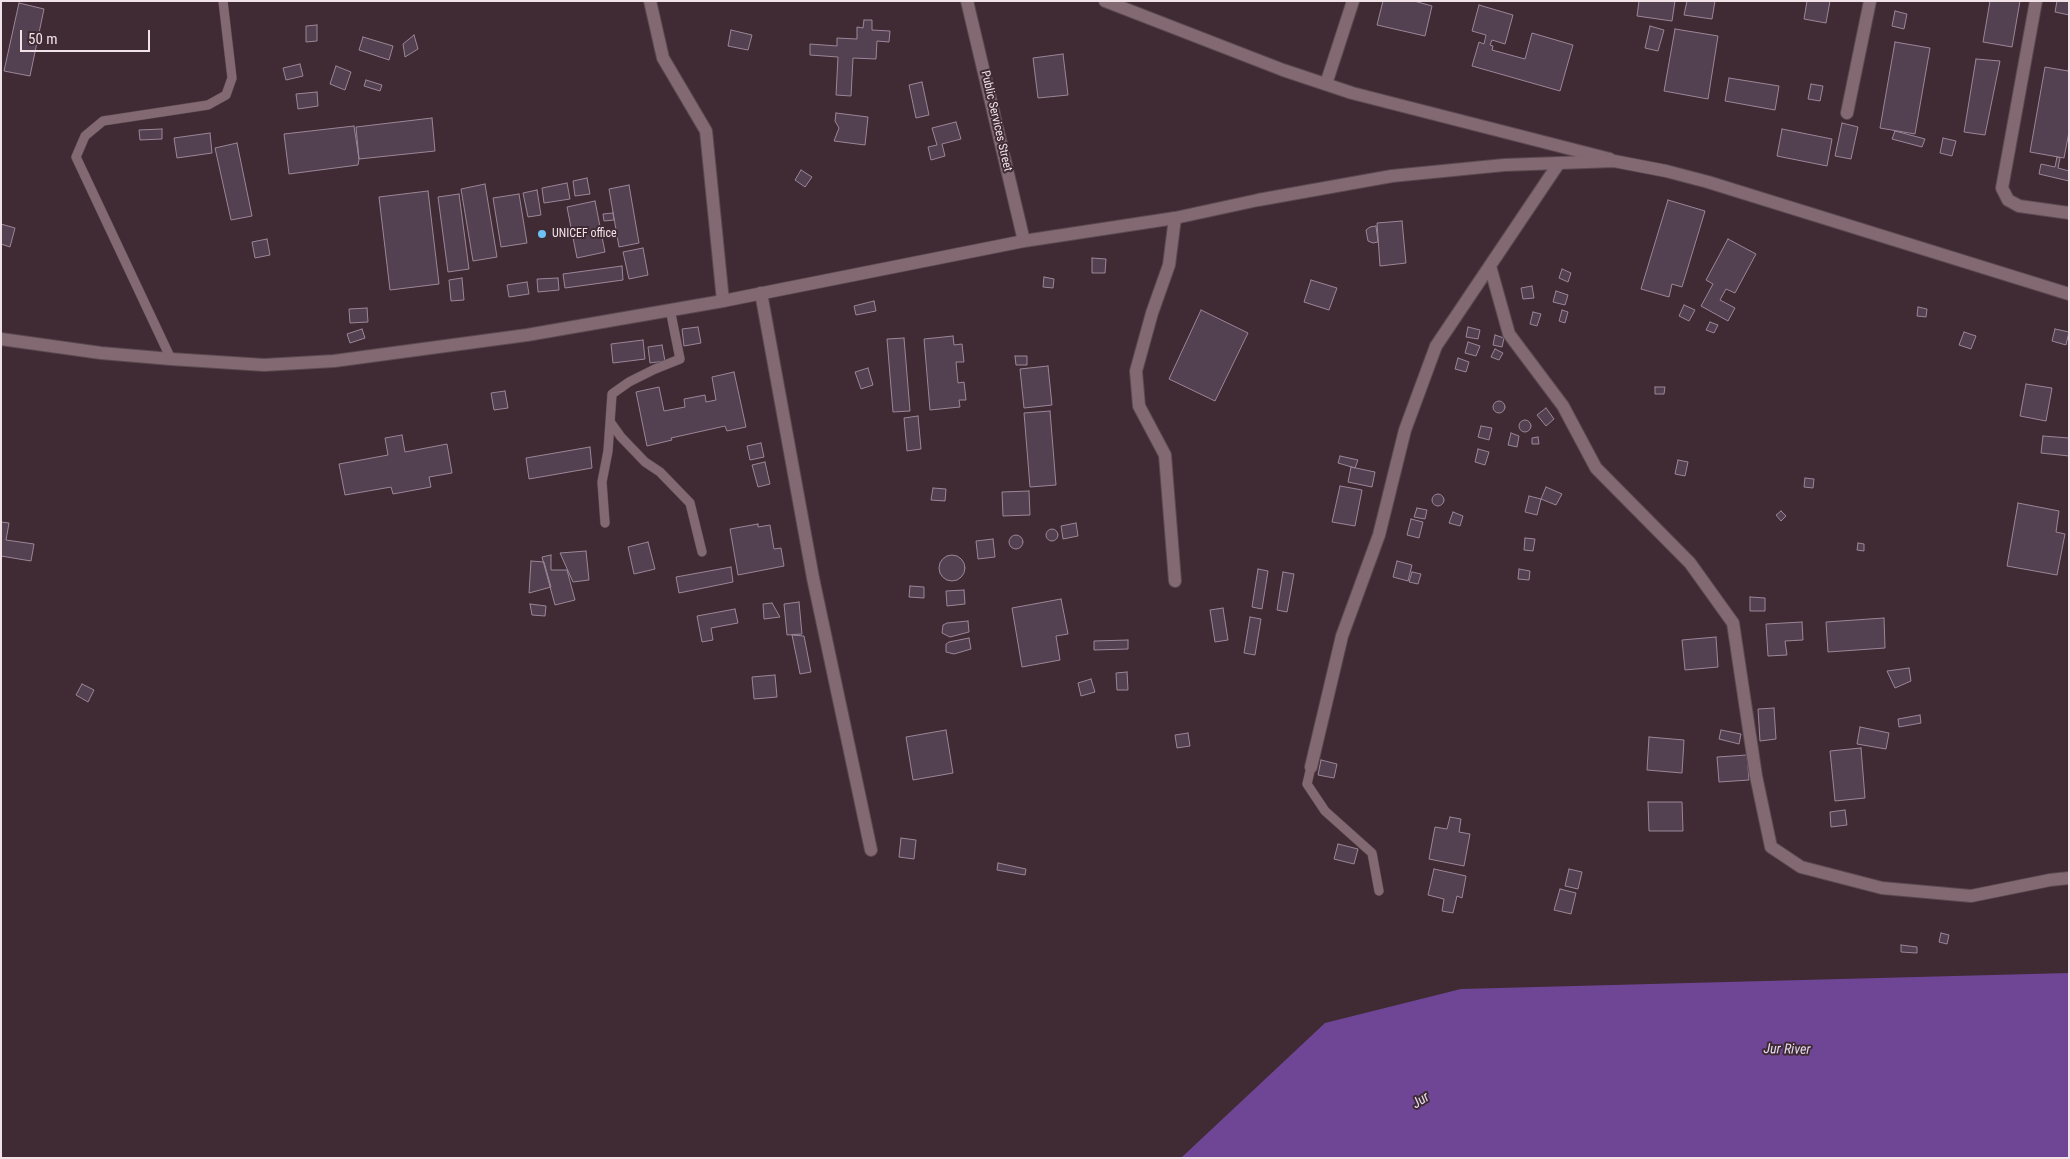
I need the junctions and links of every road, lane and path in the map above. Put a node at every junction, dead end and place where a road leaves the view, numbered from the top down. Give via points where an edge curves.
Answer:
1 (223, 1) edge
2 (650, 1) edge
3 (967, 1) edge
4 (1353, 1) edge
5 (1870, 1) edge
6 (2036, 1) edge
7 (1110, 3) edge
8 (1326, 84) junction
9 (1847, 113) dead end
10 (1614, 161) junction
11 (1559, 163) junction
12 (2069, 214) edge
13 (1175, 218) junction
14 (1024, 241) junction
15 (1490, 266) junction
16 (761, 293) junction
17 (2069, 294) edge
18 (723, 301) junction
19 (670, 309) junction
20 (1, 339) edge
21 (171, 360) junction
22 (611, 423) junction
23 (606, 523) dead end
24 (702, 552) dead end
25 (1175, 581) dead end
26 (1311, 767) joint
27 (871, 850) dead end
28 (2069, 878) edge
29 (1379, 891) dead end

1 - 21 lane via 232,78 226,95 208,105 103,121 85,136 76,157
2 - 18 street via 664,58 706,131
3 - 14 street, Public Services Street
4 - 8 street
5 - 9 street
6 - 12 street via 2002,188 2008,200 2019,206
7 - 8 street
8 - 10 street
10 - 11 street
10 - 17 street via 1708,182
11 - 13 street via 1392,176
11 - 15 street
13 - 14 street
13 - 25 street via 1169,265 1136,371 1139,406 1165,455
14 - 16 street
15 - 26 street via 1436,346 1405,430 1379,535 1342,636
15 - 28 street via 1509,334 1563,406 1596,468 1690,563 1733,623 1770,847 1801,867 1882,888 1971,896
16 - 18 street
16 - 27 street via 812,578
18 - 19 street
19 - 21 street via 527,335 334,362 264,365
19 - 22 lane via 680,359 647,373 612,394
20 - 21 street
22 - 23 lane via 602,482
22 - 24 lane via 645,462 660,472 690,503
26 - 29 lane via 1307,784 1325,811 1372,853

